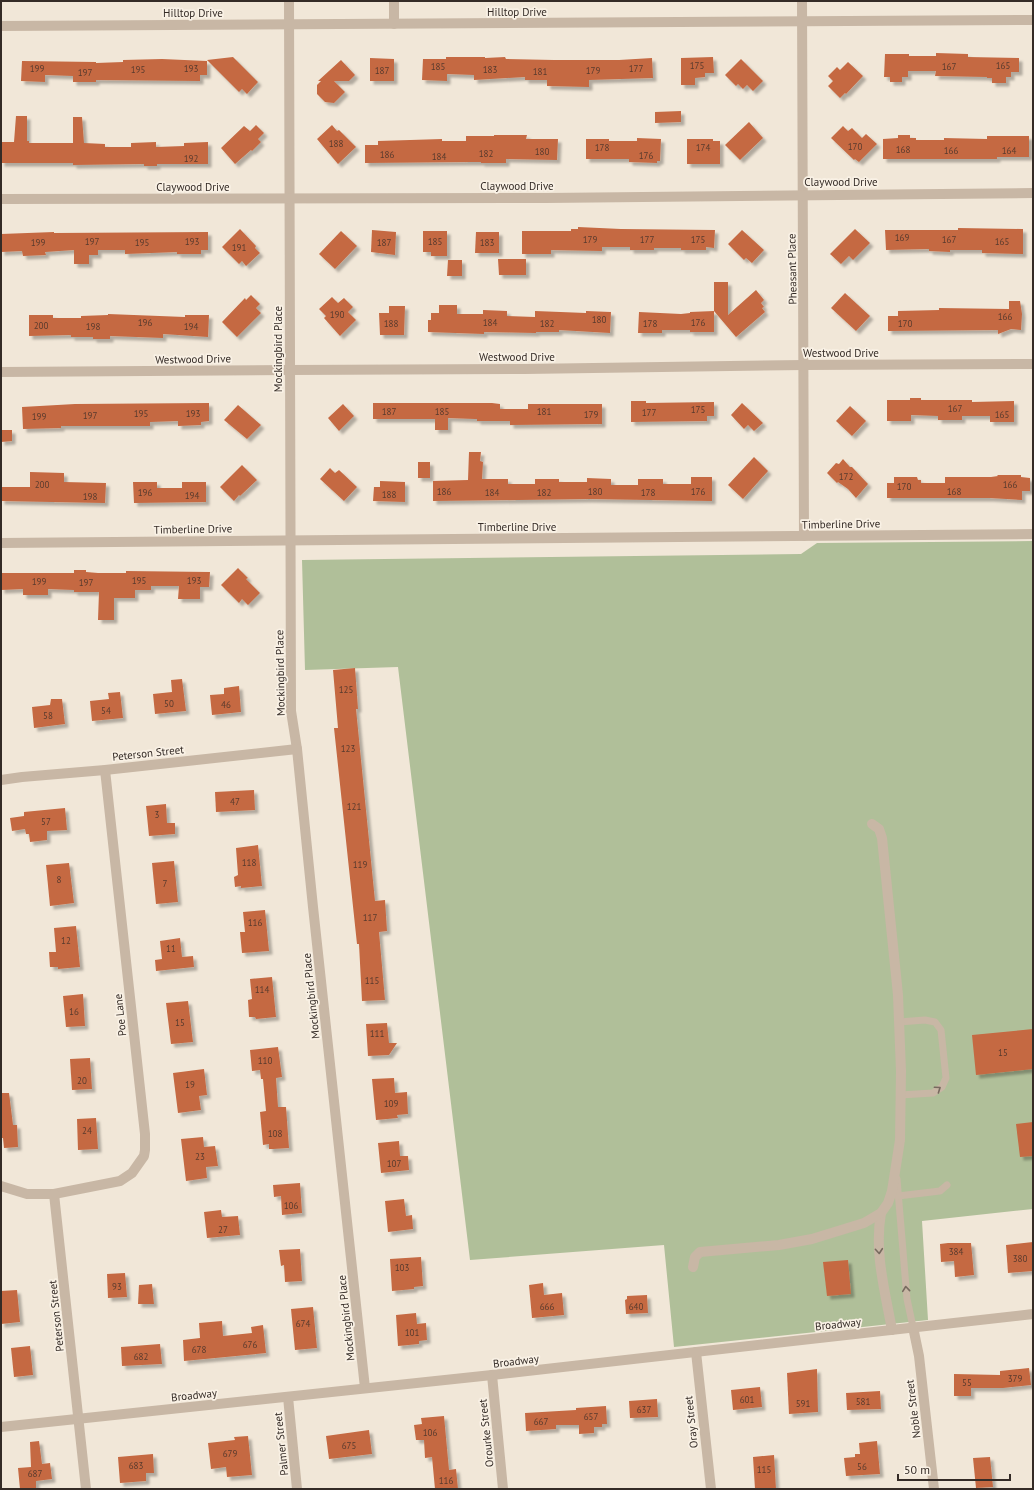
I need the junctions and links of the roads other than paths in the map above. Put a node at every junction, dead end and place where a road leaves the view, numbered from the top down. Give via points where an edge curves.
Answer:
1 (289, 1) edge
2 (394, 1) edge
3 (802, 1) edge
4 (1033, 20) edge
5 (802, 21) junction
6 (290, 24) junction
7 (394, 24) junction
8 (1, 26) edge
9 (1033, 193) edge
10 (803, 195) junction
11 (290, 198) junction
12 (1, 199) edge
13 (1033, 364) edge
14 (805, 365) junction
15 (290, 370) junction
16 (1, 372) edge
17 (1033, 534) edge
18 (804, 536) junction
19 (291, 540) junction
20 (1, 543) edge
21 (297, 749) junction
22 (105, 770) junction
23 (1, 780) edge
24 (872, 824) dead end
25 (899, 1022) junction
26 (900, 1095) junction
27 (896, 1164) junction
28 (947, 1185) dead end
29 (1, 1186) edge
30 (54, 1194) junction
31 (898, 1196) junction
32 (881, 1213) junction
33 (693, 1267) dead end
34 (1033, 1314) edge
35 (913, 1327) junction
36 (892, 1330) junction
37 (696, 1352) junction
38 (492, 1375) junction
39 (365, 1388) junction
40 (288, 1397) junction
41 (79, 1419) junction
42 (1, 1427) edge
43 (86, 1489) edge
44 (297, 1489) edge
45 (503, 1489) edge
46 (711, 1489) edge
47 (934, 1489) edge

1 - 6 street, Mockingbird Place
2 - 7 street
3 - 5 street, Pheasant Place
4 - 5 street, Hilltop Drive
5 - 7 street, Hilltop Drive
5 - 10 street, Pheasant Place
6 - 7 street, Hilltop Drive
6 - 8 street, Hilltop Drive
6 - 11 street, Mockingbird Place
9 - 10 street, Claywood Drive
10 - 11 street, Claywood Drive
10 - 14 street, Pheasant Place
11 - 12 street, Claywood Drive
11 - 15 street, Mockingbird Place
13 - 14 street, Westwood Drive
14 - 15 street, Westwood Drive
14 - 18 street, Pheasant Place
15 - 16 street, Westwood Drive
15 - 19 street, Mockingbird Place
17 - 18 street, Timberline Drive
18 - 19 street, Timberline Drive
19 - 20 street, Timberline Drive
19 - 21 street, Mockingbird Place via 291,711
21 - 22 street, Peterson Street
21 - 39 street, Mockingbird Place
22 - 23 street, Peterson Street
22 - 30 street, Poe Lane via 145,1150 137,1168 120,1181
24 - 25 street via 879,829 882,838
25 - 26 street
26 -> 25 lane via 933,1092 942,1087 946,1078 941,1030 935,1022
26 - 27 street via 900,1140
27 - 31 lane
27 - 32 street via 890,1197
28 - 31 lane via 940,1192
29 - 30 street via 27,1194
30 - 41 street, Peterson Street
35 -> 31 lane
32 - 33 street via 864,1223 812,1239 779,1245 700,1252 695,1257
32 -> 36 street via 878,1252
34 - 35 street, Broadway
35 - 36 street, Broadway
35 - 47 street, Noble Street via 919,1356
36 - 37 street, Broadway
37 - 38 street, Broadway
37 - 46 street, Oray Street
38 - 39 street, Broadway
38 - 45 street, Orourke Street
39 - 40 street, Broadway
40 - 41 street, Broadway
40 - 44 street, Palmer Street
41 - 42 street, Broadway
41 - 43 street, Peterson Street

